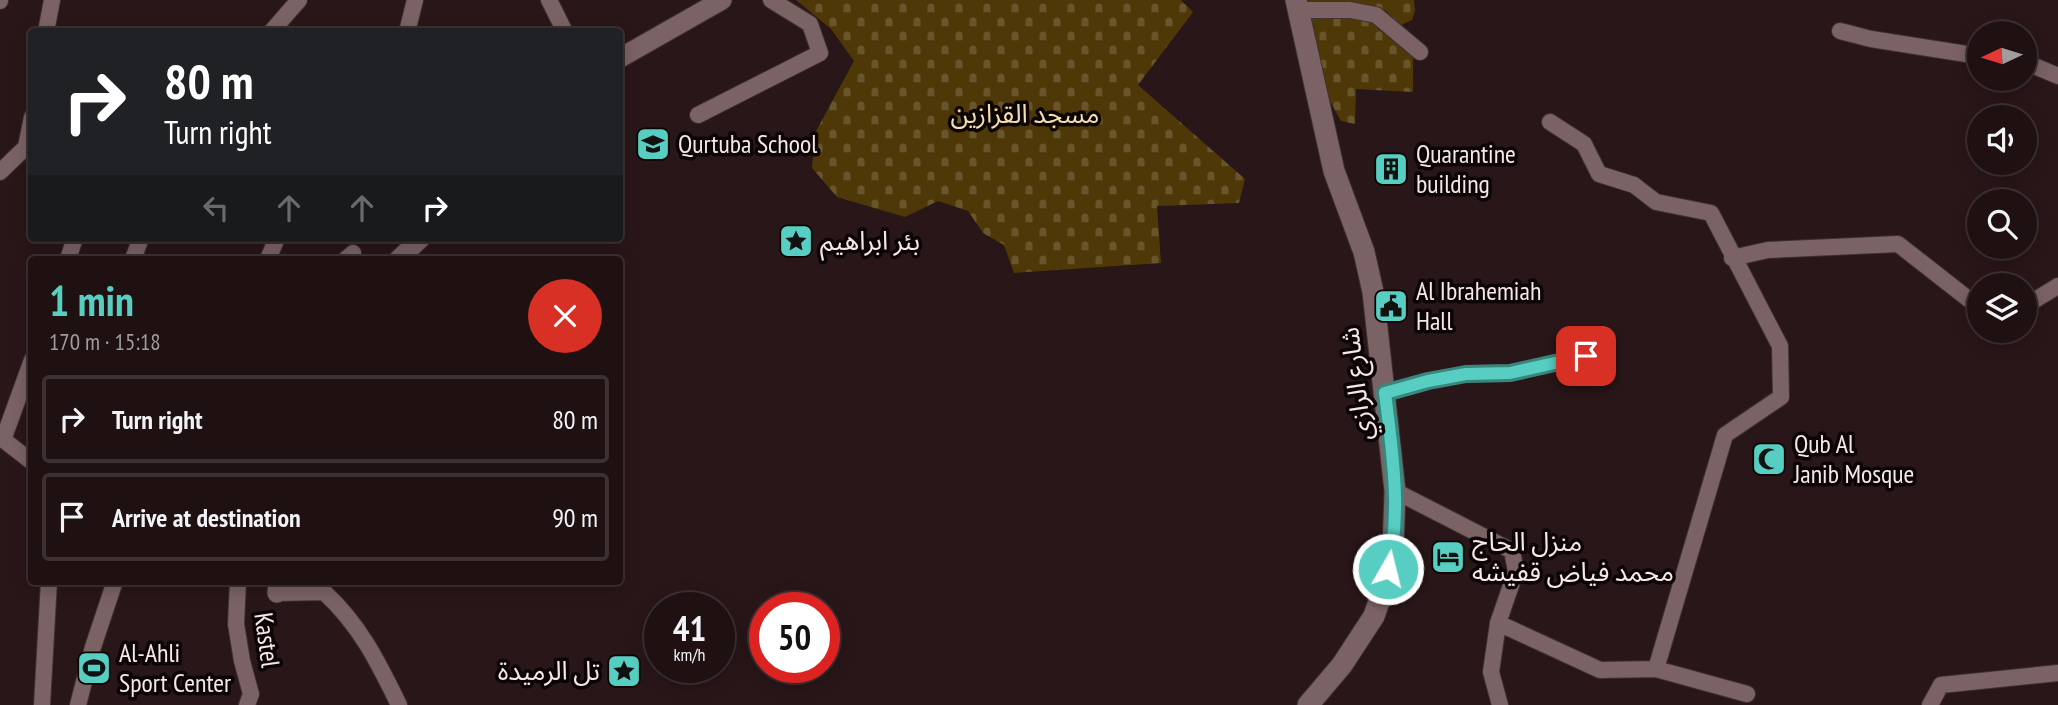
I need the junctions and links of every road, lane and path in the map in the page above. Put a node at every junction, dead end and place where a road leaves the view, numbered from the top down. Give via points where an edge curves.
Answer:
1 (52, 0) edge
2 (299, 0) edge
3 (415, 0) edge
4 (549, 0) edge
5 (722, 0) edge
6 (771, 0) edge
7 (1298, 5) edge
8 (47, 28) edge
9 (274, 28) edge
10 (408, 28) edge
11 (563, 28) edge
12 (1840, 31) dead end
13 (1420, 52) dead end
14 (1967, 54) edge
15 (623, 56) edge
16 (2037, 67) edge
17 (2058, 76) edge
18 (698, 115) dead end
19 (1550, 122) dead end
20 (28, 137) edge
21 (0, 172) edge
22 (417, 242) edge
23 (402, 256) edge
24 (1732, 258) junction
25 (2058, 286) edge
26 (1967, 299) edge
27 (2037, 299) edge
28 (1586, 356) dead end
29 (28, 370) edge
30 (1385, 393) junction
31 (1, 439) edge
32 (28, 458) edge
33 (1395, 491) junction
34 (49, 585) edge
35 (114, 585) edge
36 (237, 585) edge
37 (277, 587) edge
38 (1498, 623) junction
39 (1656, 669) junction
40 (2058, 673) edge
41 (1747, 694) dead end
42 (79, 703) edge
43 (42, 705) edge
44 (247, 705) edge
45 (399, 705) edge
46 (1308, 705) edge
47 (1500, 705) edge
48 (1930, 705) edge

1 - 8 street
2 - 9 street
3 - 10 street
4 - 11 street
5 - 15 street
6 - 18 street via 810,24 820,53
7 - 13 street via 1376,15
7 - 30 main road, شارع الرازي via 1334,171 1364,252 1373,292
12 - 14 street
16 - 17 street
19 - 24 street via 1584,144 1599,174 1634,185 1656,202 1711,213
20 - 21 street via 26,147
22 - 23 street
24 - 26 street via 1768,250 1898,244
24 - 39 street via 1780,346 1781,397 1725,435
25 - 27 street
28 - 30 street via 1510,373 1466,374
29 - 31 street
30 - 33 main road, شارع الرازي
31 - 32 street
33 - 38 street via 1512,551 1516,570
33 - 46 main road, شارع الرازي via 1393,550 1374,616
34 - 43 street
35 - 42 street
36 - 44 street, Kastel via 236,624 251,694
37 - 45 street via 324,592 345,611
38 - 39 street via 1600,670
38 - 47 street via 1491,672
39 - 41 street
40 - 48 street via 1941,685

